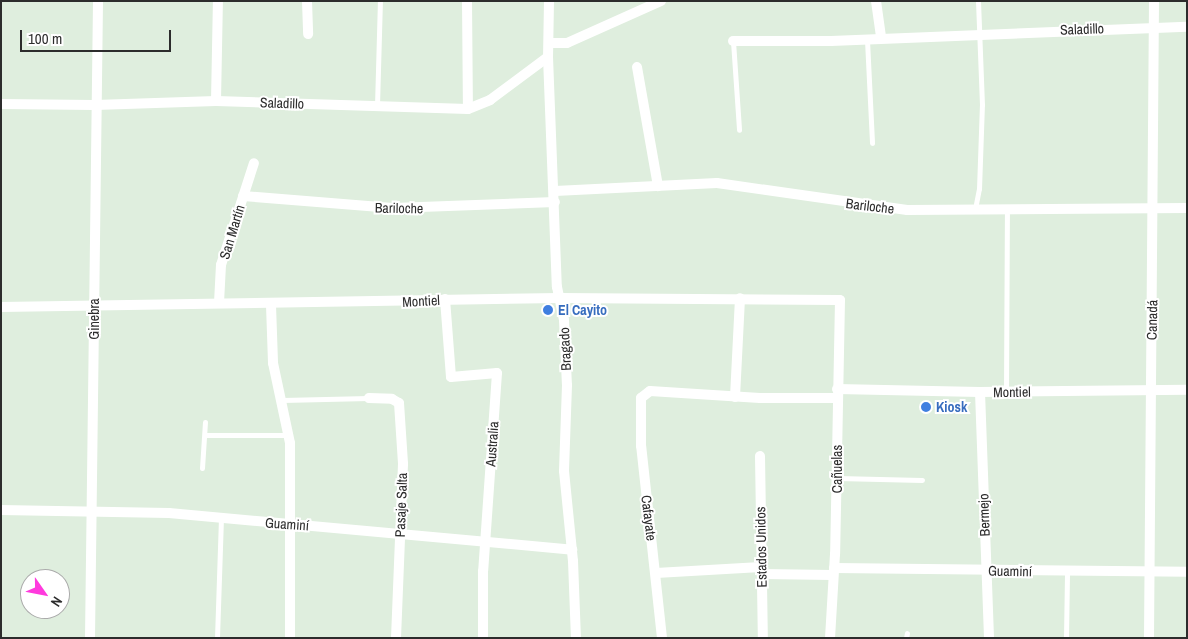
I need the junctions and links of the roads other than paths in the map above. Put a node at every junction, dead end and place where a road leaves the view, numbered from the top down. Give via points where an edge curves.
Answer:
1 (98, 1) edge
2 (218, 1) edge
3 (307, 1) edge
4 (380, 1) edge
5 (467, 1) edge
6 (549, 1) edge
7 (661, 1) edge
8 (876, 1) edge
9 (978, 1) edge
10 (1154, 1) edge
11 (1154, 27) junction
12 (1187, 27) edge
13 (978, 33) junction
14 (308, 34) dead end
15 (881, 37) junction
16 (867, 40) junction
17 (733, 41) joint
18 (549, 43) junction
19 (548, 57) junction
20 (637, 67) dead end
21 (216, 101) junction
22 (1, 104) edge
23 (95, 105) junction
24 (377, 106) junction
25 (468, 109) junction
26 (739, 130) dead end
27 (872, 143) dead end
28 (254, 163) dead end
29 (658, 186) junction
30 (555, 191) junction
31 (243, 196) junction
32 (555, 202) junction
33 (1155, 208) junction
34 (1187, 208) edge
35 (975, 209) junction
36 (1007, 209) junction
37 (560, 298) junction
38 (740, 298) junction
39 (444, 299) junction
40 (840, 300) joint
41 (219, 304) junction
42 (271, 305) junction
43 (1, 307) edge
44 (94, 307) junction
45 (1150, 390) junction
46 (1187, 390) edge
47 (980, 392) junction
48 (1006, 392) junction
49 (837, 393) junction
50 (734, 397) junction
51 (369, 398) joint
52 (640, 398) joint
53 (282, 400) junction
54 (205, 422) dead end
55 (204, 435) junction
56 (288, 435) junction
57 (760, 456) dead end
58 (202, 468) dead end
59 (837, 478) junction
60 (922, 480) dead end
61 (1, 510) edge
62 (92, 511) junction
63 (221, 519) junction
64 (290, 524) junction
65 (400, 533) junction
66 (486, 540) junction
67 (572, 550) junction
68 (986, 570) junction
69 (762, 571) junction
70 (833, 571) junction
71 (1067, 572) junction
72 (1187, 572) edge
73 (656, 573) junction
74 (1151, 573) junction
75 (90, 638) edge
76 (217, 638) edge
77 (290, 638) edge
78 (396, 638) edge
79 (483, 638) edge
80 (576, 638) edge
81 (662, 638) edge
82 (763, 638) edge
83 (830, 638) edge
84 (989, 638) edge
85 (1066, 638) edge
86 (1149, 638) edge

1 - 23 street, Ginebra
2 - 21 street
3 - 14 street
4 - 24 lane
5 - 25 street
6 - 18 street, Bragado
7 - 18 street via 567,43
8 - 15 street
9 - 13 lane
10 - 11 street, Canadá
11 - 12 street, Saladillo
11 - 13 street, Saladillo
11 - 33 street, Canadá
13 - 15 street, Saladillo
13 - 35 lane via 980,172
15 - 16 street, Saladillo
16 - 17 street, Saladillo
16 - 27 lane
17 - 26 lane
18 - 19 street, Bragado
19 - 25 street, Saladillo via 490,100
19 - 30 street, Bragado
20 - 29 street
21 - 23 street, Saladillo
21 - 24 street, Saladillo
22 - 23 street, Saladillo
23 - 44 street, Ginebra
24 - 25 street, Saladillo
28 - 31 street, San Martín
29 - 30 street, Bariloche
29 - 35 street, Bariloche via 717,183 888,208
30 - 32 street, Bragado
31 - 32 street, Bariloche via 393,208
31 - 41 street, San Martín via 221,265
32 - 37 street, Bragado
33 - 34 street, Bariloche
33 - 36 street, Bariloche
33 - 45 street, Canadá
35 - 36 street, Bariloche
36 - 48 lane
37 - 38 street, Montiel
37 - 39 street, Montiel
37 - 67 street, Bragado via 567,385 564,471
38 - 40 street, Montiel
38 - 50 street
39 - 42 street, Montiel
39 - 66 street, Australia via 451,377 497,373
40 - 49 street, Cañuelas
41 - 42 street, Montiel
41 - 44 street, Montiel
42 - 53 street via 273,363
43 - 44 street, Montiel
44 - 62 street, Ginebra
45 - 46 street, Montiel
45 - 48 street, Montiel
45 - 74 street, Canadá
47 - 48 street, Montiel
47 - 49 street, Montiel
47 - 68 street, Bermejo
49 - 50 street, Montiel
49 - 59 street, Cañuelas
50 - 52 street, Montiel via 650,392
51 - 53 lane
51 - 65 street, Pasaje Salta via 392,399 399,404 402,464
52 - 73 street, Cafayate via 640,446
53 - 56 street
54 - 55 lane
55 - 56 lane
55 - 58 lane
56 - 64 street
57 - 69 street, Estados Unidos
59 - 60 lane
59 - 70 street, Cañuelas
61 - 62 street, Guaminí
62 - 63 street, Guaminí via 170,512
62 - 75 street, Ginebra
63 - 64 street, Guaminí
63 - 76 lane
64 - 65 street, Guaminí
64 - 77 street
65 - 66 street, Guaminí
65 - 78 street, Pasaje Salta
66 - 67 street, Guaminí
66 - 79 street, Australia
67 - 80 street, Bragado
68 - 70 street, Guaminí
68 - 71 street, Guaminí
68 - 84 street, Bermejo
69 - 70 street, Guaminí
69 - 73 street, Guaminí
69 - 82 street, Estados Unidos
70 - 83 street, Cañuelas
71 - 74 street, Guaminí
71 - 85 lane
72 - 74 street, Guaminí
73 - 81 street, Cafayate
74 - 86 street, Canadá

